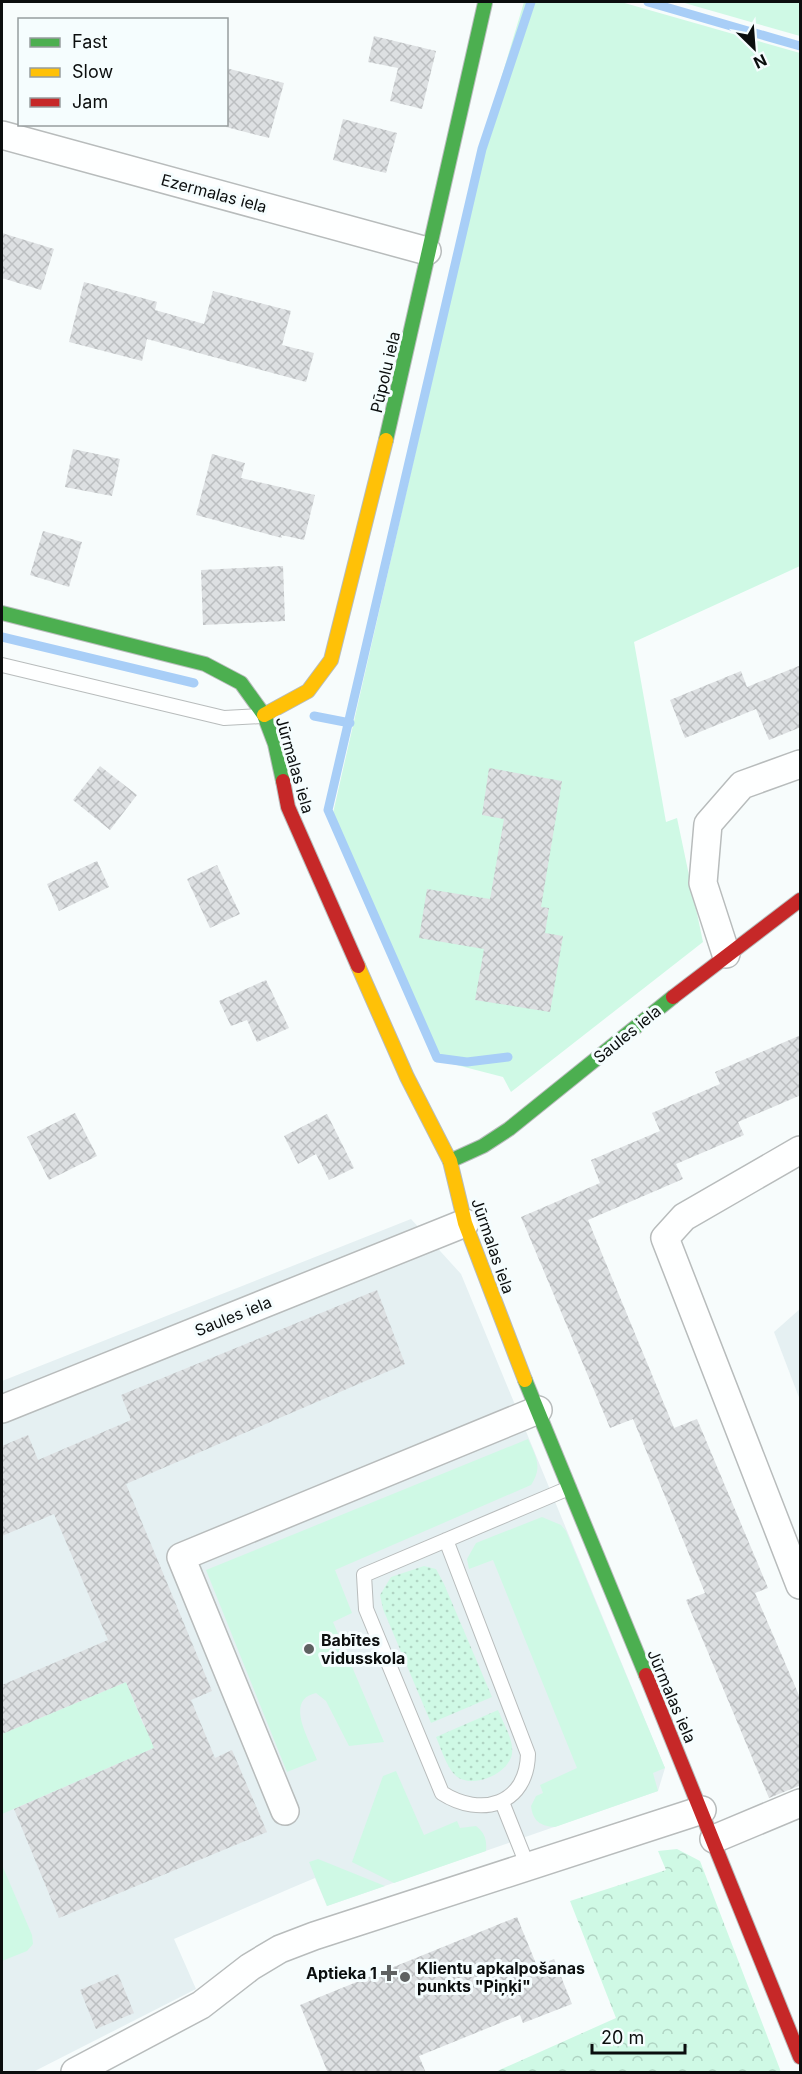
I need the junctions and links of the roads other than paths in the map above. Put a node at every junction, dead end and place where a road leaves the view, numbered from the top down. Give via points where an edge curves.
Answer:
1 (485, 3) dead end
2 (2, 135) edge
3 (427, 251) junction
4 (2, 613) edge
5 (2, 665) edge
6 (264, 715) junction
7 (801, 764) edge
8 (801, 900) edge
9 (726, 954) junction
10 (801, 1150) edge
11 (450, 1161) junction
12 (465, 1223) junction
13 (2, 1409) edge
14 (538, 1410) junction
15 (569, 1488) junction
16 (446, 1540) junction
17 (801, 1585) edge
18 (502, 1802) junction
19 (801, 1803) edge
20 (702, 1810) junction
21 (285, 1811) dead end
22 (714, 1839) junction
23 (528, 1867) junction
24 (801, 2057) edge
25 (75, 2073) edge

1 - 3 street, Pūpolu iela
2 - 3 street, Ezermalas iela
3 - 6 street, Pūpolu iela via 404,370 331,660 308,691
4 - 6 street, Jūrmalas iela via 205,664 241,683
5 - 6 lane via 224,718
6 - 11 street, Jūrmalas iela via 275,744 288,807 407,1077
7 - 9 street via 742,785 708,824 703,884
8 - 9 street, Saules iela
9 - 11 street, Saules iela via 509,1129
10 - 17 street via 684,1217 665,1238
11 - 12 street, Jūrmalas iela
12 - 13 street, Saules iela
12 - 14 street, Jūrmalas iela
14 - 15 street, Jūrmalas iela
14 - 21 street via 181,1557
15 - 16 lane
15 - 20 street, Jūrmalas iela
16 - 18 lane via 528,1754 528,1770
16 - 18 lane via 364,1575 366,1609 442,1793 459,1804
18 - 23 lane
19 - 22 street
20 - 22 street, Jūrmalas iela
20 - 23 street
22 - 24 street, Jūrmalas iela
23 - 25 street via 280,1949 201,2005

